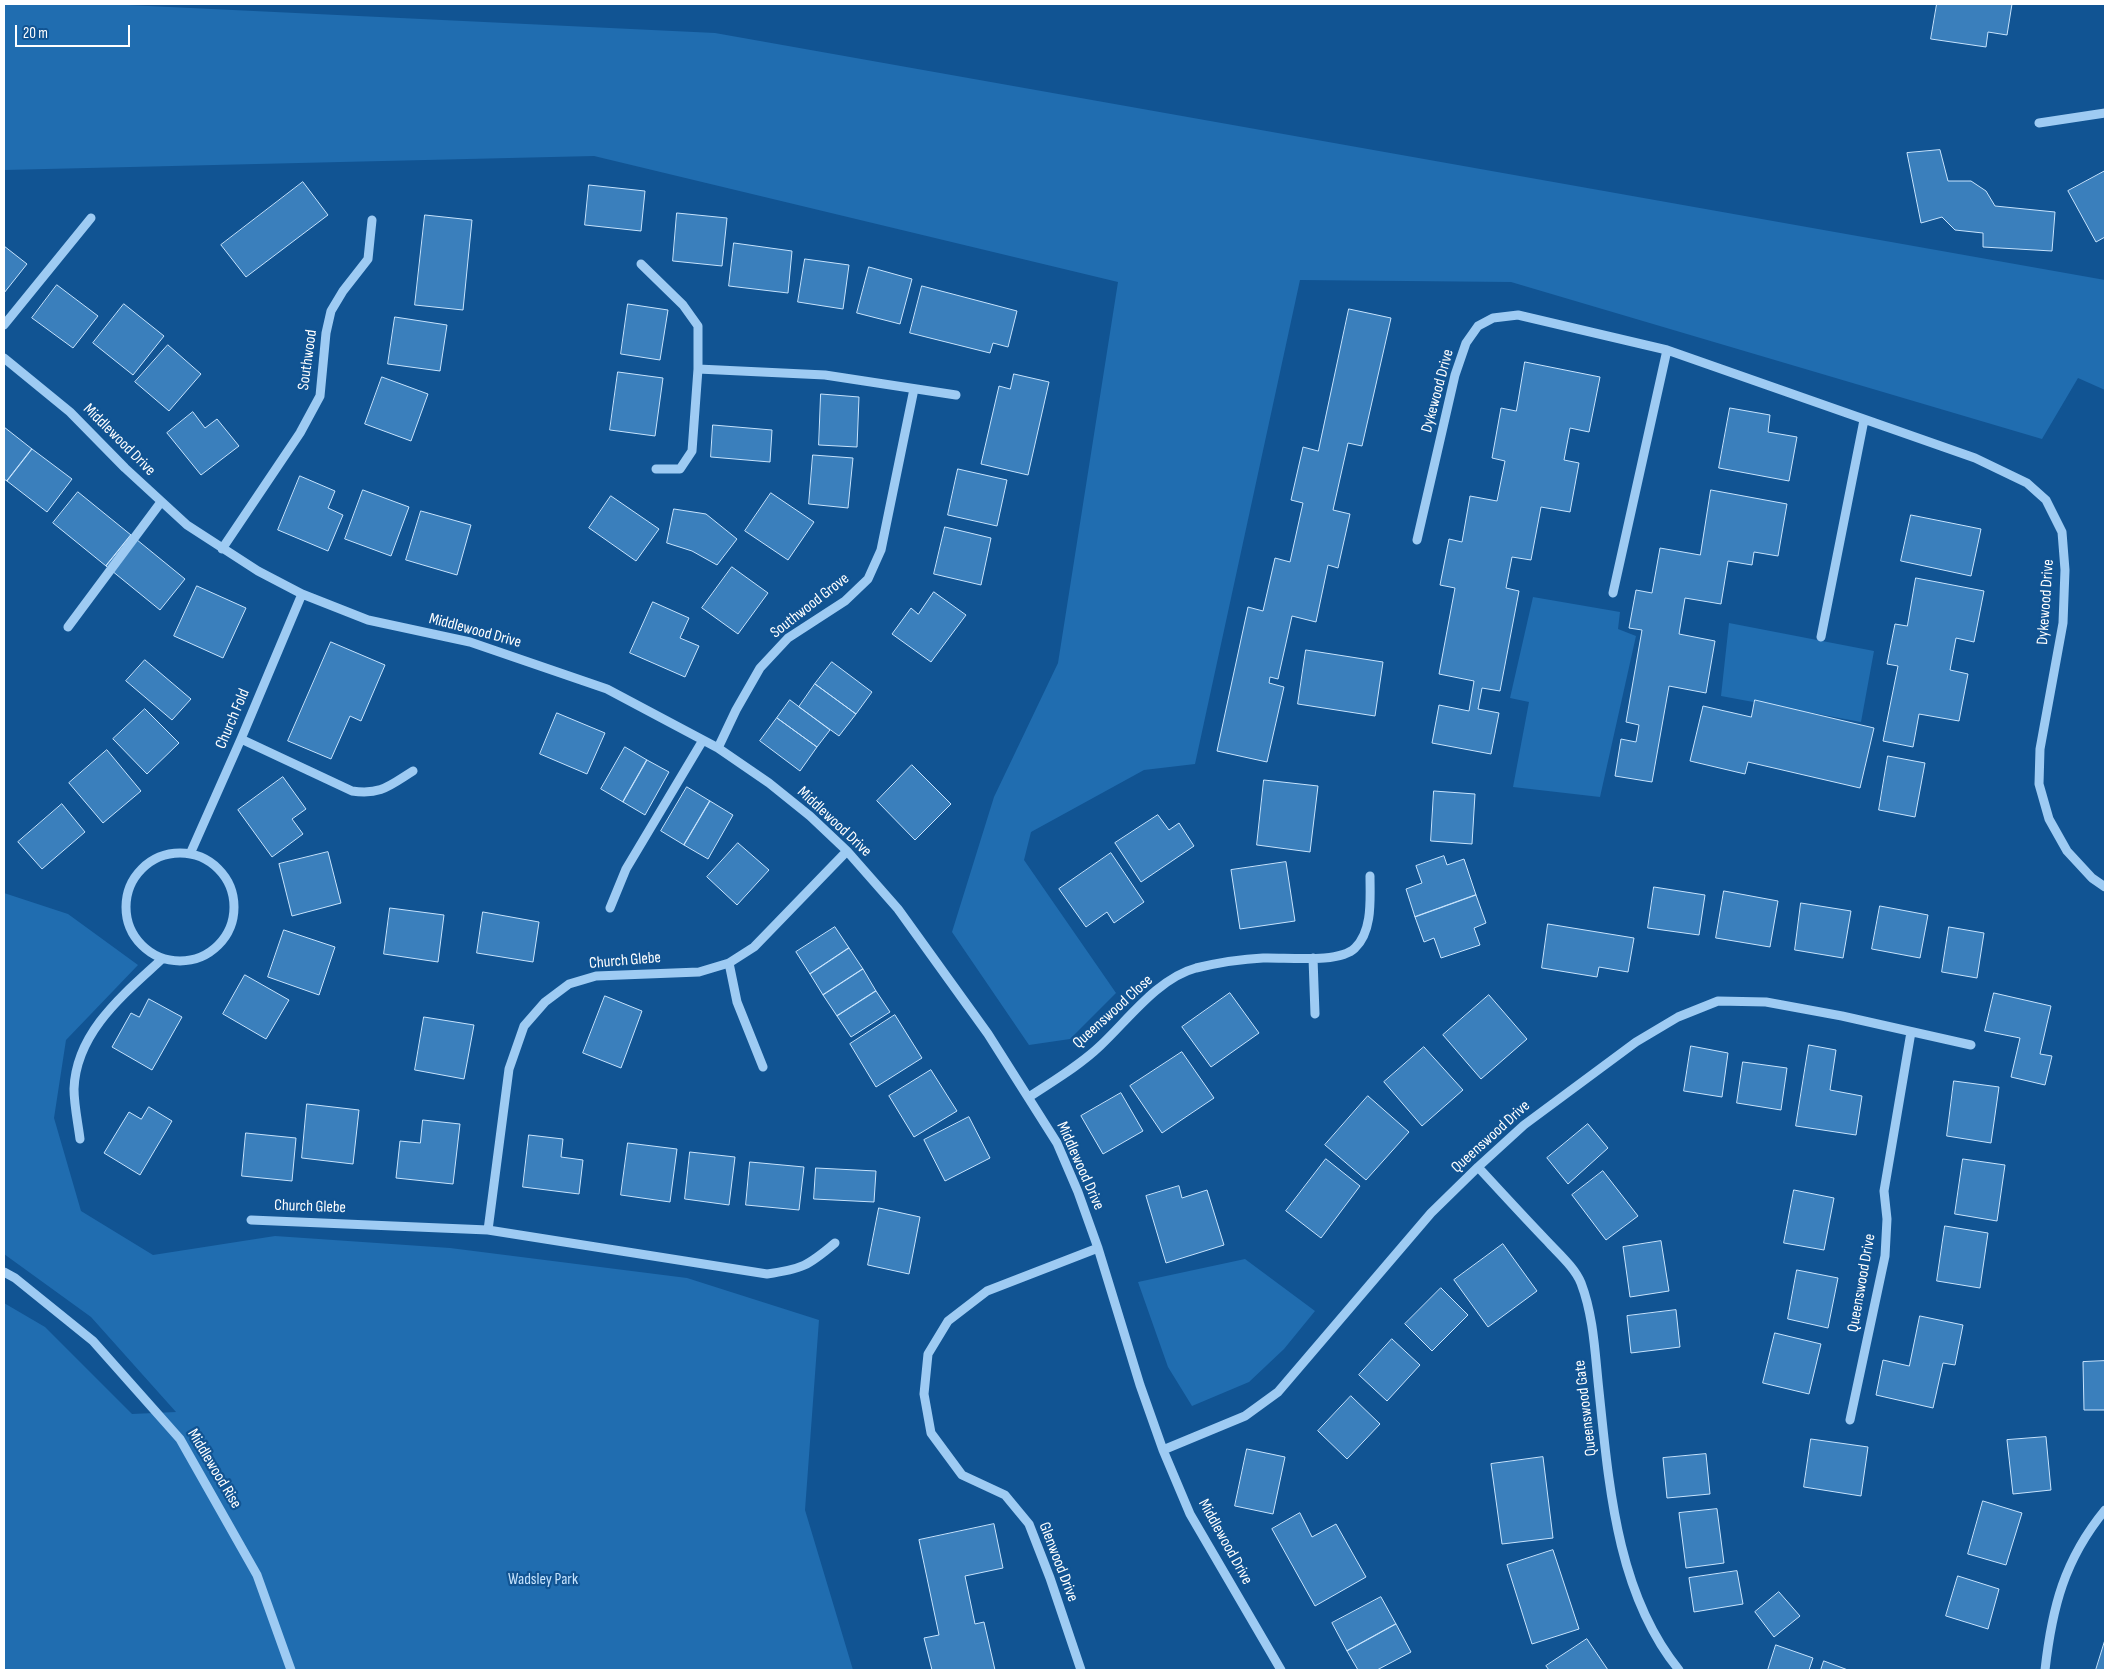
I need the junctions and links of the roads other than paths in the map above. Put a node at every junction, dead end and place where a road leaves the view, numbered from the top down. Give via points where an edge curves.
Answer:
1 (2105, 112) edge
2 (2039, 123) dead end
3 (90, 218) dead end
4 (372, 220) dead end
5 (641, 264) dead end
6 (4, 325) edge
7 (1667, 350) junction
8 (5, 361) edge
9 (698, 369) junction
10 (914, 389) junction
11 (956, 395) dead end
12 (1864, 420) junction
13 (656, 469) dead end
14 (161, 502) junction
15 (1417, 540) dead end
16 (222, 549) junction
17 (1613, 593) dead end
18 (302, 594) junction
19 (68, 627) dead end
20 (1821, 637) dead end
21 (241, 740) junction
22 (703, 740) junction
23 (718, 748) junction
24 (413, 771) dead end
25 (847, 851) junction
26 (190, 854) junction
27 (1370, 876) dead end
28 (2105, 887) edge
29 (610, 908) dead end
30 (162, 958) junction
31 (1313, 958) junction
32 (729, 963) junction
33 (1315, 1014) dead end
34 (1912, 1032) junction
35 (1971, 1045) dead end
36 (763, 1067) dead end
37 (1029, 1097) junction
38 (80, 1139) dead end
39 (1478, 1167) junction
40 (251, 1220) dead end
41 (488, 1230) junction
42 (834, 1243) dead end
43 (1098, 1248) junction
44 (4, 1272) edge
45 (1850, 1420) dead end
46 (1164, 1450) junction
47 (2105, 1510) edge
48 (291, 1670) edge
49 (1081, 1670) edge
50 (1281, 1670) edge
51 (1679, 1670) edge
52 (2044, 1670) edge

1 - 2 street
3 - 6 street
4 - 16 street, Southwood via 368,259 331,311 320,396 300,432
5 - 9 street via 683,305 698,326
7 - 12 street, Dykewood Drive
7 - 15 street, Dykewood Drive via 1518,315 1493,318 1478,326 1466,343 1455,375
7 - 17 street
8 - 14 street, Middlewood Drive via 70,412
9 - 10 street via 824,375
9 - 13 street via 692,451 680,469
10 - 11 street
10 - 23 street, Southwood Grove via 881,550 868,579 845,601 788,638 760,668
12 - 20 street
12 - 28 street, Dykewood Drive via 1975,458 2027,482 2046,500 2062,532 2066,570 2063,623 2040,749 2039,784 2049,819 2067,851
14 - 16 street, Middlewood Drive
14 - 19 street
16 - 18 street, Middlewood Drive
18 - 21 street, Church Fold
18 - 22 street, Middlewood Drive via 368,620 470,642 557,670 607,689
21 - 24 street via 352,791 368,793 382,790
21 - 26 street, Church Fold
22 - 23 street, Middlewood Drive
22 - 29 street via 626,869
23 - 25 street, Middlewood Drive via 769,783
25 - 32 street, Church Glebe via 754,948
25 - 37 street, Middlewood Drive via 898,910 988,1034
26 - 30 street via 157,858 141,870 127,896 126,915 136,939 145,949
26 - 30 street via 216,867 226,878 233,896 234,913 221,943 207,954 193,960
27 - 31 street, Queenswood Close via 1365,933 1355,948 1341,956
30 - 38 street via 110,1007 98,1022 78,1061 74,1090
31 - 33 street
31 - 37 street, Queenswood Close via 1264,958 1194,969 1162,987 1099,1047
32 - 36 street via 736,1002
32 - 41 street, Church Glebe via 699,972 596,976 569,984 546,1002 524,1026 509,1068
34 - 35 street, Queenswood Drive
34 - 39 street, Queenswood Drive via 1766,1002 1718,1001 1678,1017 1636,1042 1524,1125
34 - 45 street, Queenswood Drive via 1884,1191 1888,1219 1885,1256
37 - 43 street, Middlewood Drive via 1057,1143
39 - 46 street, Queenswood Drive via 1431,1214 1278,1392 1245,1416
39 - 51 street, Queenswood Gate via 1580,1281 1590,1312 1604,1438 1629,1580 1646,1618
40 - 41 street, Church Glebe
41 - 42 street, Church Glebe via 766,1274 789,1271 811,1263
43 - 46 street, Middlewood Drive via 1129,1351
43 - 49 street, Glenwood Drive via 987,1291 948,1320 928,1354 924,1394 931,1433 962,1475 1005,1495 1029,1524
44 - 48 street, Middlewood Rise via 93,1341 180,1439 257,1575
46 - 50 street, Middlewood Drive via 1190,1514
47 - 52 street via 2078,1550 2059,1592

